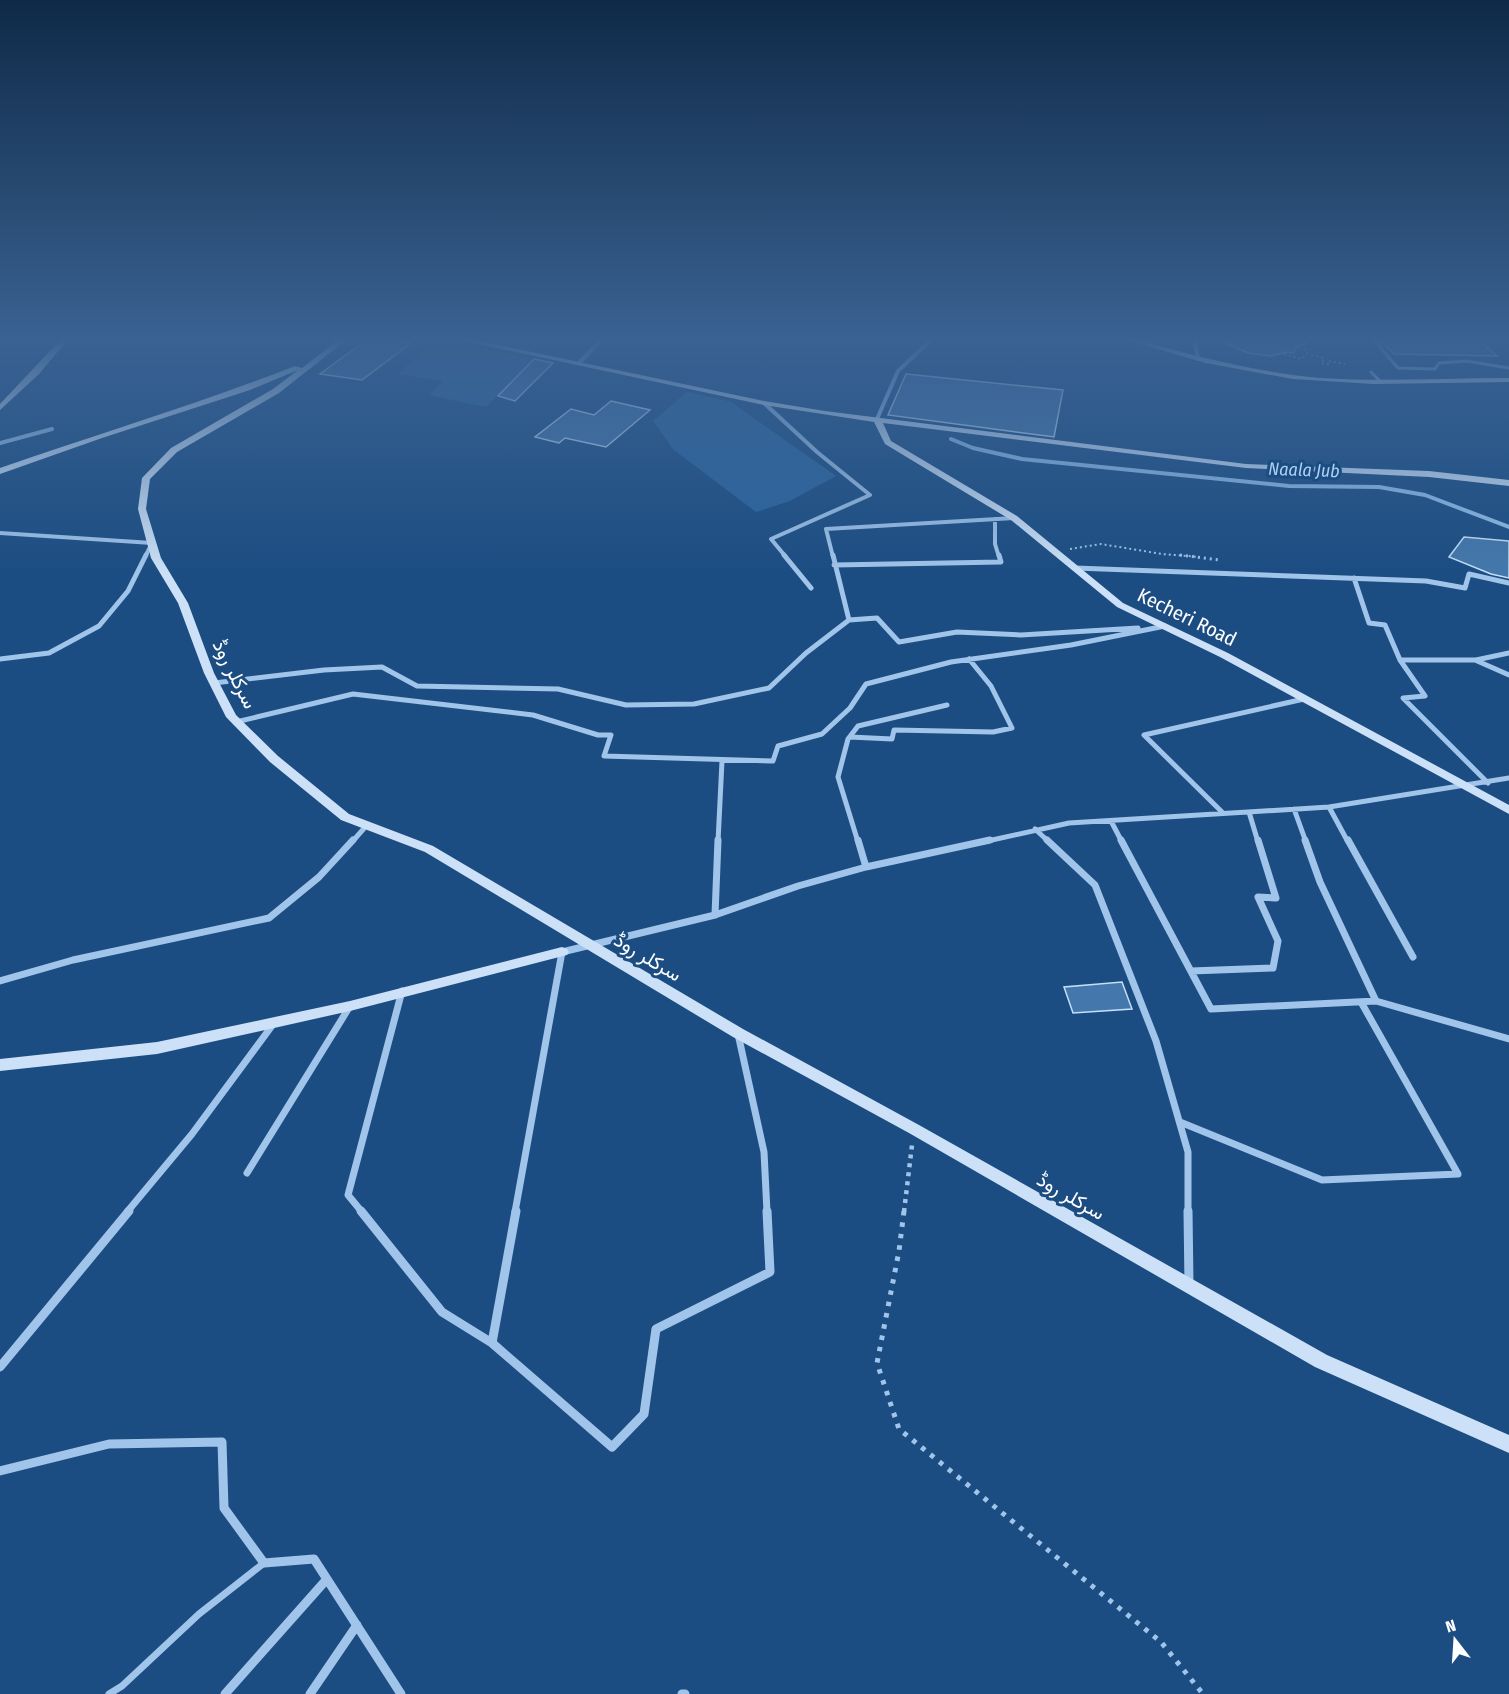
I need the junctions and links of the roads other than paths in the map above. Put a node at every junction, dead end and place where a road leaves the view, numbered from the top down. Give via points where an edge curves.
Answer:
1 (161, 416) edge
2 (233, 416) edge
3 (778, 416) edge
4 (856, 416) edge
5 (878, 416) edge
6 (877, 419) junction
7 (52, 429) dead end
8 (0, 443) edge
9 (0, 471) edge
10 (1509, 483) edge
11 (1014, 518) junction
12 (995, 519) junction
13 (0, 533) edge
14 (152, 543) junction
15 (834, 565) junction
16 (1075, 568) junction
17 (1354, 578) junction
18 (1509, 583) edge
19 (811, 588) dead end
20 (849, 620) junction
21 (1165, 626) junction
22 (1509, 653) edge
23 (0, 659) edge
24 (969, 659) junction
25 (1400, 660) junction
26 (1475, 660) junction
27 (1509, 675) edge
28 (214, 682) junction
29 (1304, 699) junction
30 (947, 705) dead end
31 (236, 722) junction
32 (850, 737) junction
33 (722, 761) junction
34 (1509, 778) edge
35 (1488, 783) junction
36 (1464, 787) junction
37 (1329, 807) junction
38 (1294, 809) junction
39 (1509, 810) edge
40 (1249, 812) junction
41 (1223, 813) junction
42 (1111, 821) junction
43 (368, 825) junction
44 (1035, 829) junction
45 (866, 867) junction
46 (716, 915) junction
47 (590, 945) junction
48 (562, 952) junction
49 (1413, 957) dead end
50 (1191, 971) junction
51 (0, 981) edge
52 (402, 991) junction
53 (1376, 1001) junction
54 (1361, 1002) junction
55 (350, 1006) junction
56 (275, 1022) junction
57 (738, 1033) junction
58 (1509, 1039) edge
59 (0, 1065) edge
60 (1180, 1122) junction
61 (247, 1173) dead end
62 (1189, 1286) junction
63 (492, 1343) junction
64 (0, 1367) edge
65 (1509, 1444) edge
66 (0, 1471) edge
67 (264, 1563) junction
68 (327, 1579) junction
69 (357, 1625) junction
70 (109, 1694) edge
71 (225, 1694) edge
72 (310, 1694) edge
73 (401, 1694) edge

1 - 9 street
2 - 14 street, سرکلر روڈ via 174,450 146,478 142,509
3 - 19 street via 870,495 771,539
4 - 6 street
5 - 6 street
6 - 10 street via 1246,466 1429,474
6 - 11 street, Kecheri Road via 888,442
7 - 8 street
11 - 12 street
11 - 16 street, Kecheri Road
12 - 15 street via 826,529
12 - 15 street via 994,544 1001,562
13 - 14 street
14 - 23 street via 128,591 99,626 49,653
14 - 28 street, سرکلر روڈ via 156,558 183,603
15 - 20 street
16 - 17 street
16 - 21 street, Kecheri Road via 1120,604
17 - 18 street via 1426,581 1465,588 1469,574
17 - 25 street via 1369,623 1384,625
20 - 21 street via 877,618 899,642 957,632 1021,635
20 - 28 street via 769,688 694,704 626,705 558,689 417,686 382,667
21 - 24 street via 1071,645
21 - 29 street, Kecheri Road
22 - 26 street
24 - 32 street via 991,686 1012,728 993,732 894,730 892,739
24 - 33 street via 867,684 850,708 822,734 778,746 773,761
25 - 26 street
25 - 35 street via 1425,696 1403,698
26 - 27 street
28 - 31 street, سرکلر روڈ
29 - 36 street, Kecheri Road
29 - 41 street via 1144,735
30 - 32 street via 858,726
31 - 33 street via 353,694 533,716 598,735 611,735 604,756
31 - 43 street, سرکلر روڈ via 345,817
32 - 45 street via 838,777
33 - 46 street
34 - 35 street
35 - 36 street
36 - 37 street
36 - 39 street, Kecheri Road
37 - 38 street
37 - 49 street
38 - 40 street
38 - 53 street via 1320,882
40 - 41 street
40 - 50 street via 1276,898 1258,897 1278,941 1273,968
41 - 42 street
42 - 44 street
42 - 50 street
43 - 47 street, سرکلر روڈ via 429,849
43 - 51 street via 319,877 268,918 73,960
44 - 45 street
44 - 60 street via 1095,885 1156,1041
45 - 46 street
46 - 47 street
47 - 48 street
47 - 57 street, سرکلر روڈ
48 - 52 street
48 - 63 street
50 - 54 street via 1211,1009
52 - 55 street
52 - 63 street via 348,1195 442,1312
53 - 54 street
53 - 58 street
54 - 60 street via 1458,1174 1322,1180
55 - 56 street
55 - 61 street
56 - 59 street via 157,1048
56 - 64 street via 163,1171
57 - 62 street, سرکلر روڈ
57 - 63 street via 764,1152 770,1272 656,1329 644,1414 612,1447
60 - 62 street via 1188,1152
62 - 65 street, سرکلر روڈ via 1322,1360
66 - 67 street via 109,1444 222,1442 224,1509
67 - 68 street via 314,1559
67 - 70 lane via 199,1614
68 - 69 street
68 - 71 street
69 - 72 street
69 - 73 street

